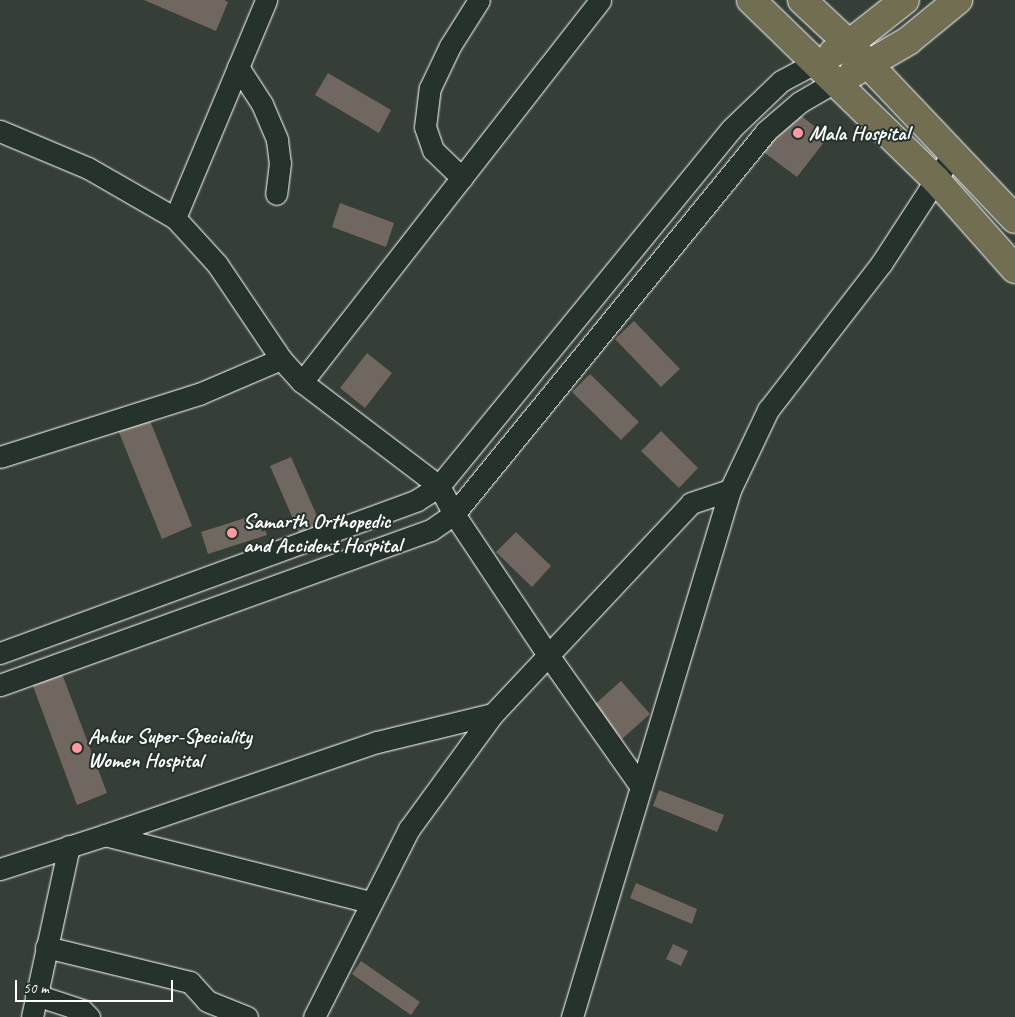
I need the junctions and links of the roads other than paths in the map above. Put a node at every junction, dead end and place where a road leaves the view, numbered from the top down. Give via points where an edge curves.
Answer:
1 (266, 0) edge
2 (480, 0) edge
3 (600, 0) edge
4 (751, 0) edge
5 (802, 0) edge
6 (905, 0) edge
7 (958, 0) edge
8 (850, 44) junction
9 (816, 62) junction
10 (869, 65) junction
11 (238, 67) junction
12 (836, 81) junction
13 (0, 131) edge
14 (953, 152) junction
15 (462, 178) junction
16 (936, 180) junction
17 (276, 194) dead end
18 (175, 218) junction
19 (1015, 219) edge
20 (1015, 269) edge
21 (281, 359) junction
22 (302, 382) junction
23 (0, 457) edge
24 (439, 486) junction
25 (730, 490) junction
26 (454, 514) junction
27 (0, 653) edge
28 (548, 655) junction
29 (0, 685) edge
30 (494, 714) junction
31 (641, 787) junction
32 (105, 835) junction
33 (70, 846) junction
34 (0, 869) edge
35 (370, 902) junction
36 (46, 947) junction
37 (36, 995) junction
38 (201, 1007) edge
39 (32, 1017) edge
40 (89, 1017) edge
41 (248, 1017) edge
42 (314, 1017) edge
43 (572, 1017) edge

1 - 11 street
2 - 15 street via 450,46 430,88 425,127 433,150
3 - 15 street
4 - 9 main road
5 - 8 main road
6 - 8 main road
7 - 10 main road via 908,41
8 - 9 main road
8 - 10 main road
9 - 12 main road
9 - 24 street via 781,81 732,129
10 - 12 main road
10 - 14 main road
11 - 17 street via 262,104 277,140 280,163
11 - 18 street
12 - 16 main road
12 - 26 street via 800,102 765,132
13 - 18 street via 88,168
14 - 16 street
14 - 19 main road
15 - 22 street
16 - 20 main road
16 - 25 street via 881,264 768,410
18 - 21 street via 217,264
21 - 22 street
21 - 23 street via 200,394
22 - 24 street
24 - 26 street
24 - 27 street via 417,500
25 - 28 street via 691,503
25 - 31 street
26 - 28 street
26 - 29 street via 431,530
28 - 30 street
28 - 31 street
30 - 32 street via 377,742
30 - 35 street via 409,830
31 - 43 street
32 - 33 street
32 - 35 street
33 - 34 street
33 - 36 street
35 - 42 street
36 - 37 street
36 - 38 street via 190,982
37 - 39 street
37 - 40 street via 82,1010
38 - 41 street

